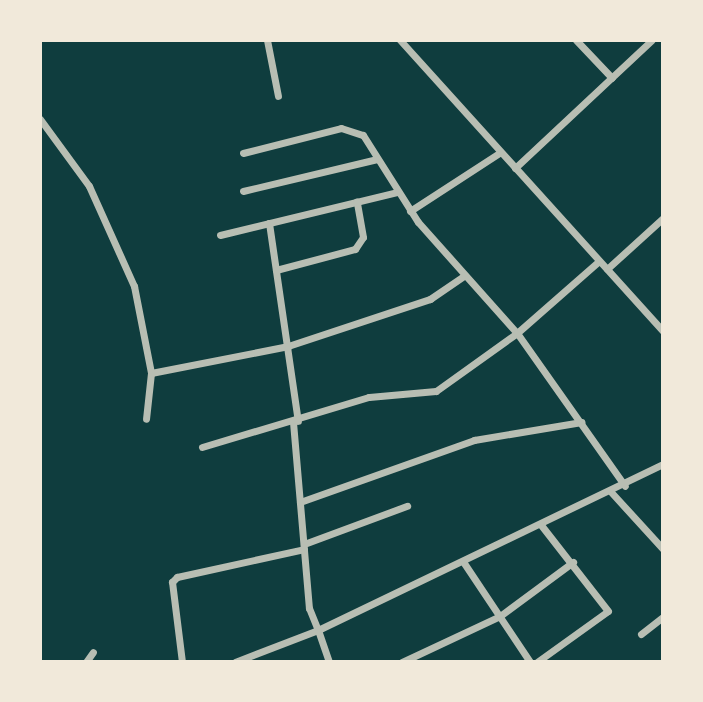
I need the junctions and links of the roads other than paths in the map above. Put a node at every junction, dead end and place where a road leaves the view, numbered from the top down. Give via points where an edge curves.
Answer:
1 (267, 40) edge
2 (400, 40) edge
3 (576, 40) edge
4 (652, 40) edge
5 (612, 78) junction
6 (278, 96) dead end
7 (40, 119) edge
8 (501, 152) junction
9 (243, 153) dead end
10 (377, 159) junction
11 (515, 168) junction
12 (243, 191) dead end
13 (398, 192) junction
14 (357, 202) junction
15 (410, 211) junction
16 (663, 218) edge
17 (268, 223) junction
18 (220, 235) dead end
19 (599, 261) junction
20 (607, 269) junction
21 (276, 271) junction
22 (465, 275) junction
23 (663, 331) edge
24 (517, 333) junction
25 (288, 346) junction
26 (151, 373) junction
27 (146, 419) dead end
28 (295, 421) junction
29 (582, 422) junction
30 (202, 447) dead end
31 (663, 464) edge
32 (625, 486) junction
33 (611, 492) junction
34 (300, 502) junction
35 (407, 506) dead end
36 (541, 526) junction
37 (304, 547) junction
38 (663, 549) edge
39 (573, 562) junction
40 (464, 563) junction
41 (500, 616) junction
42 (663, 617) edge
43 (318, 629) junction
44 (641, 634) dead end
45 (93, 652) dead end
46 (86, 662) edge
47 (182, 662) edge
48 (235, 662) edge
49 (329, 662) edge
50 (402, 662) edge
51 (530, 662) edge
52 (537, 662) edge

1 - 6 street
2 - 8 street
3 - 5 street
4 - 5 street
5 - 11 street
7 - 26 street via 110,224 147,327
8 - 11 street
8 - 15 street
9 - 10 street via 349,127 363,135
10 - 12 street
10 - 13 street
11 - 19 street
13 - 14 street
13 - 15 street
14 - 17 street
14 - 21 street via 363,237 355,249
15 - 22 street
16 - 20 street
17 - 18 street
17 - 21 street
19 - 20 street
19 - 24 street
20 - 23 street
21 - 25 street
22 - 24 street
22 - 25 street via 430,299
24 - 28 street via 427,394 389,393
24 - 29 street
25 - 26 street
25 - 28 street
26 - 27 street
28 - 30 street
28 - 34 street
29 - 32 street
29 - 34 street via 474,440
31 - 32 street
32 - 33 street
33 - 36 street
33 - 38 street
34 - 37 street
35 - 37 street
36 - 39 street
36 - 40 street
37 - 43 street via 309,608
37 - 47 street via 177,577 172,582
39 - 41 street
39 - 52 street via 608,611
40 - 41 street
40 - 43 street
41 - 50 street
41 - 51 street
42 - 44 street
43 - 48 street
43 - 49 street
45 - 46 street

